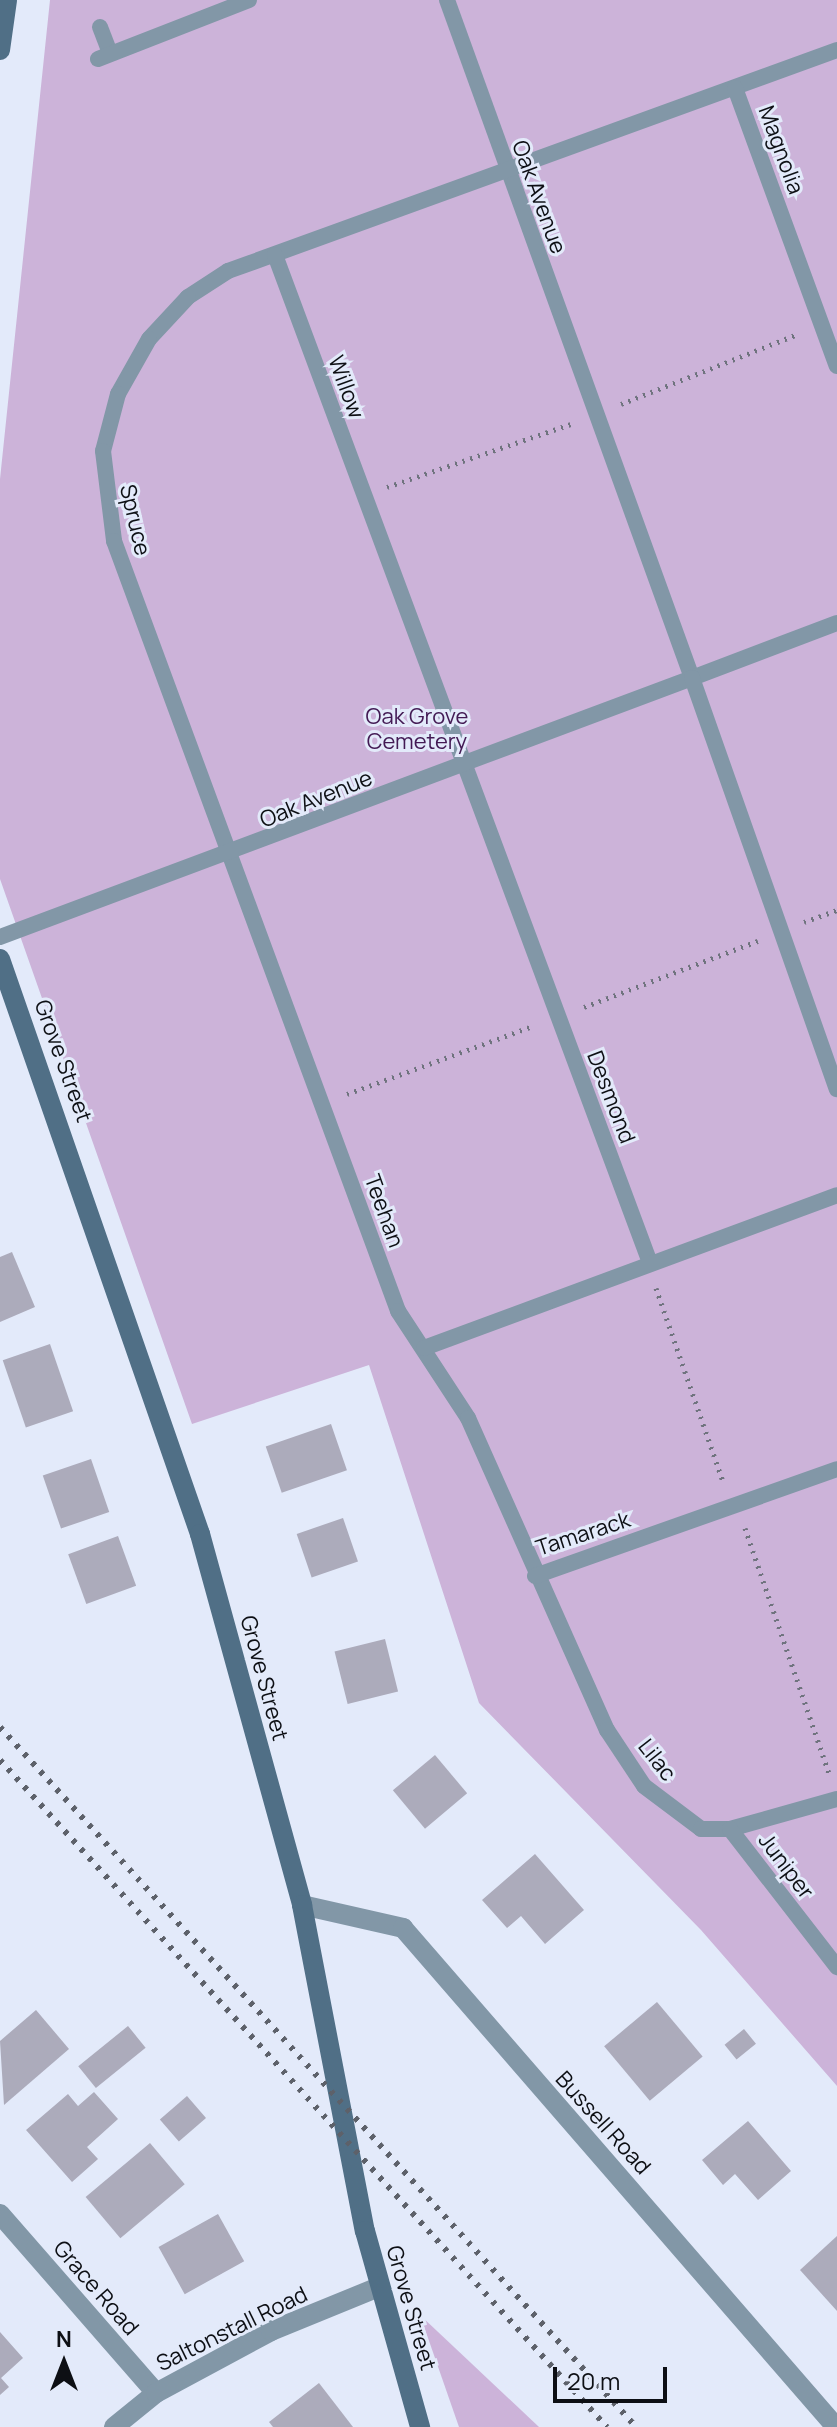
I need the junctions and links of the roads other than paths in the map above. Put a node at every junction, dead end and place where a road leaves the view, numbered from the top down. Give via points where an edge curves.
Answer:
1 (7, 0) edge
2 (249, 0) edge
3 (447, 0) edge
4 (100, 27) dead end
5 (0, 50) edge
6 (837, 50) edge
7 (735, 88) junction
8 (507, 174) junction
9 (275, 255) junction
10 (837, 366) edge
11 (837, 623) edge
12 (692, 678) junction
13 (461, 765) junction
14 (229, 857) junction
15 (0, 937) edge
16 (0, 959) edge
17 (837, 1089) edge
18 (837, 1195) edge
19 (649, 1260) junction
20 (424, 1348) junction
21 (837, 1469) edge
22 (535, 1576) junction
23 (837, 1796) edge
24 (730, 1829) junction
25 (302, 1905) junction
26 (837, 1967) edge
27 (0, 2214) edge
28 (379, 2287) junction
29 (156, 2393) junction
30 (114, 2427) edge
31 (420, 2427) edge
32 (836, 2427) edge

1 - 5 street
2 - 4 lane via 104,56
3 - 8 lane, Oak Avenue
6 - 7 lane
7 - 8 lane, Magnolia
7 - 10 lane, Magnolia
8 - 9 lane
8 - 12 lane, Oak Avenue
9 - 13 lane, Willow
9 - 14 lane, Spruce via 188,297 149,339 118,394 103,451 114,541
11 - 12 lane, Oak Avenue
12 - 13 lane, Oak Avenue
12 - 17 lane, Oak Avenue
13 - 14 lane, Oak Avenue
13 - 19 lane, Desmond
14 - 15 lane, Oak Avenue
14 - 20 lane, Teehan via 398,1311
16 - 25 street, Grove Street via 200,1534
18 - 19 lane
19 - 20 lane
20 - 22 lane, Tamarack via 468,1418
21 - 22 lane, Tamarack
22 - 24 lane, Lilac via 607,1730 644,1786 701,1829
23 - 24 lane, Lilac
24 - 26 lane, Juniper
25 - 28 street, Grove Street
25 - 32 street, Bussell Road via 403,1928
27 - 29 street, Grace Road
28 - 29 street, Saltonstall Road via 271,2331
28 - 31 street, Grove Street
29 - 30 street, Saltonstall Road

